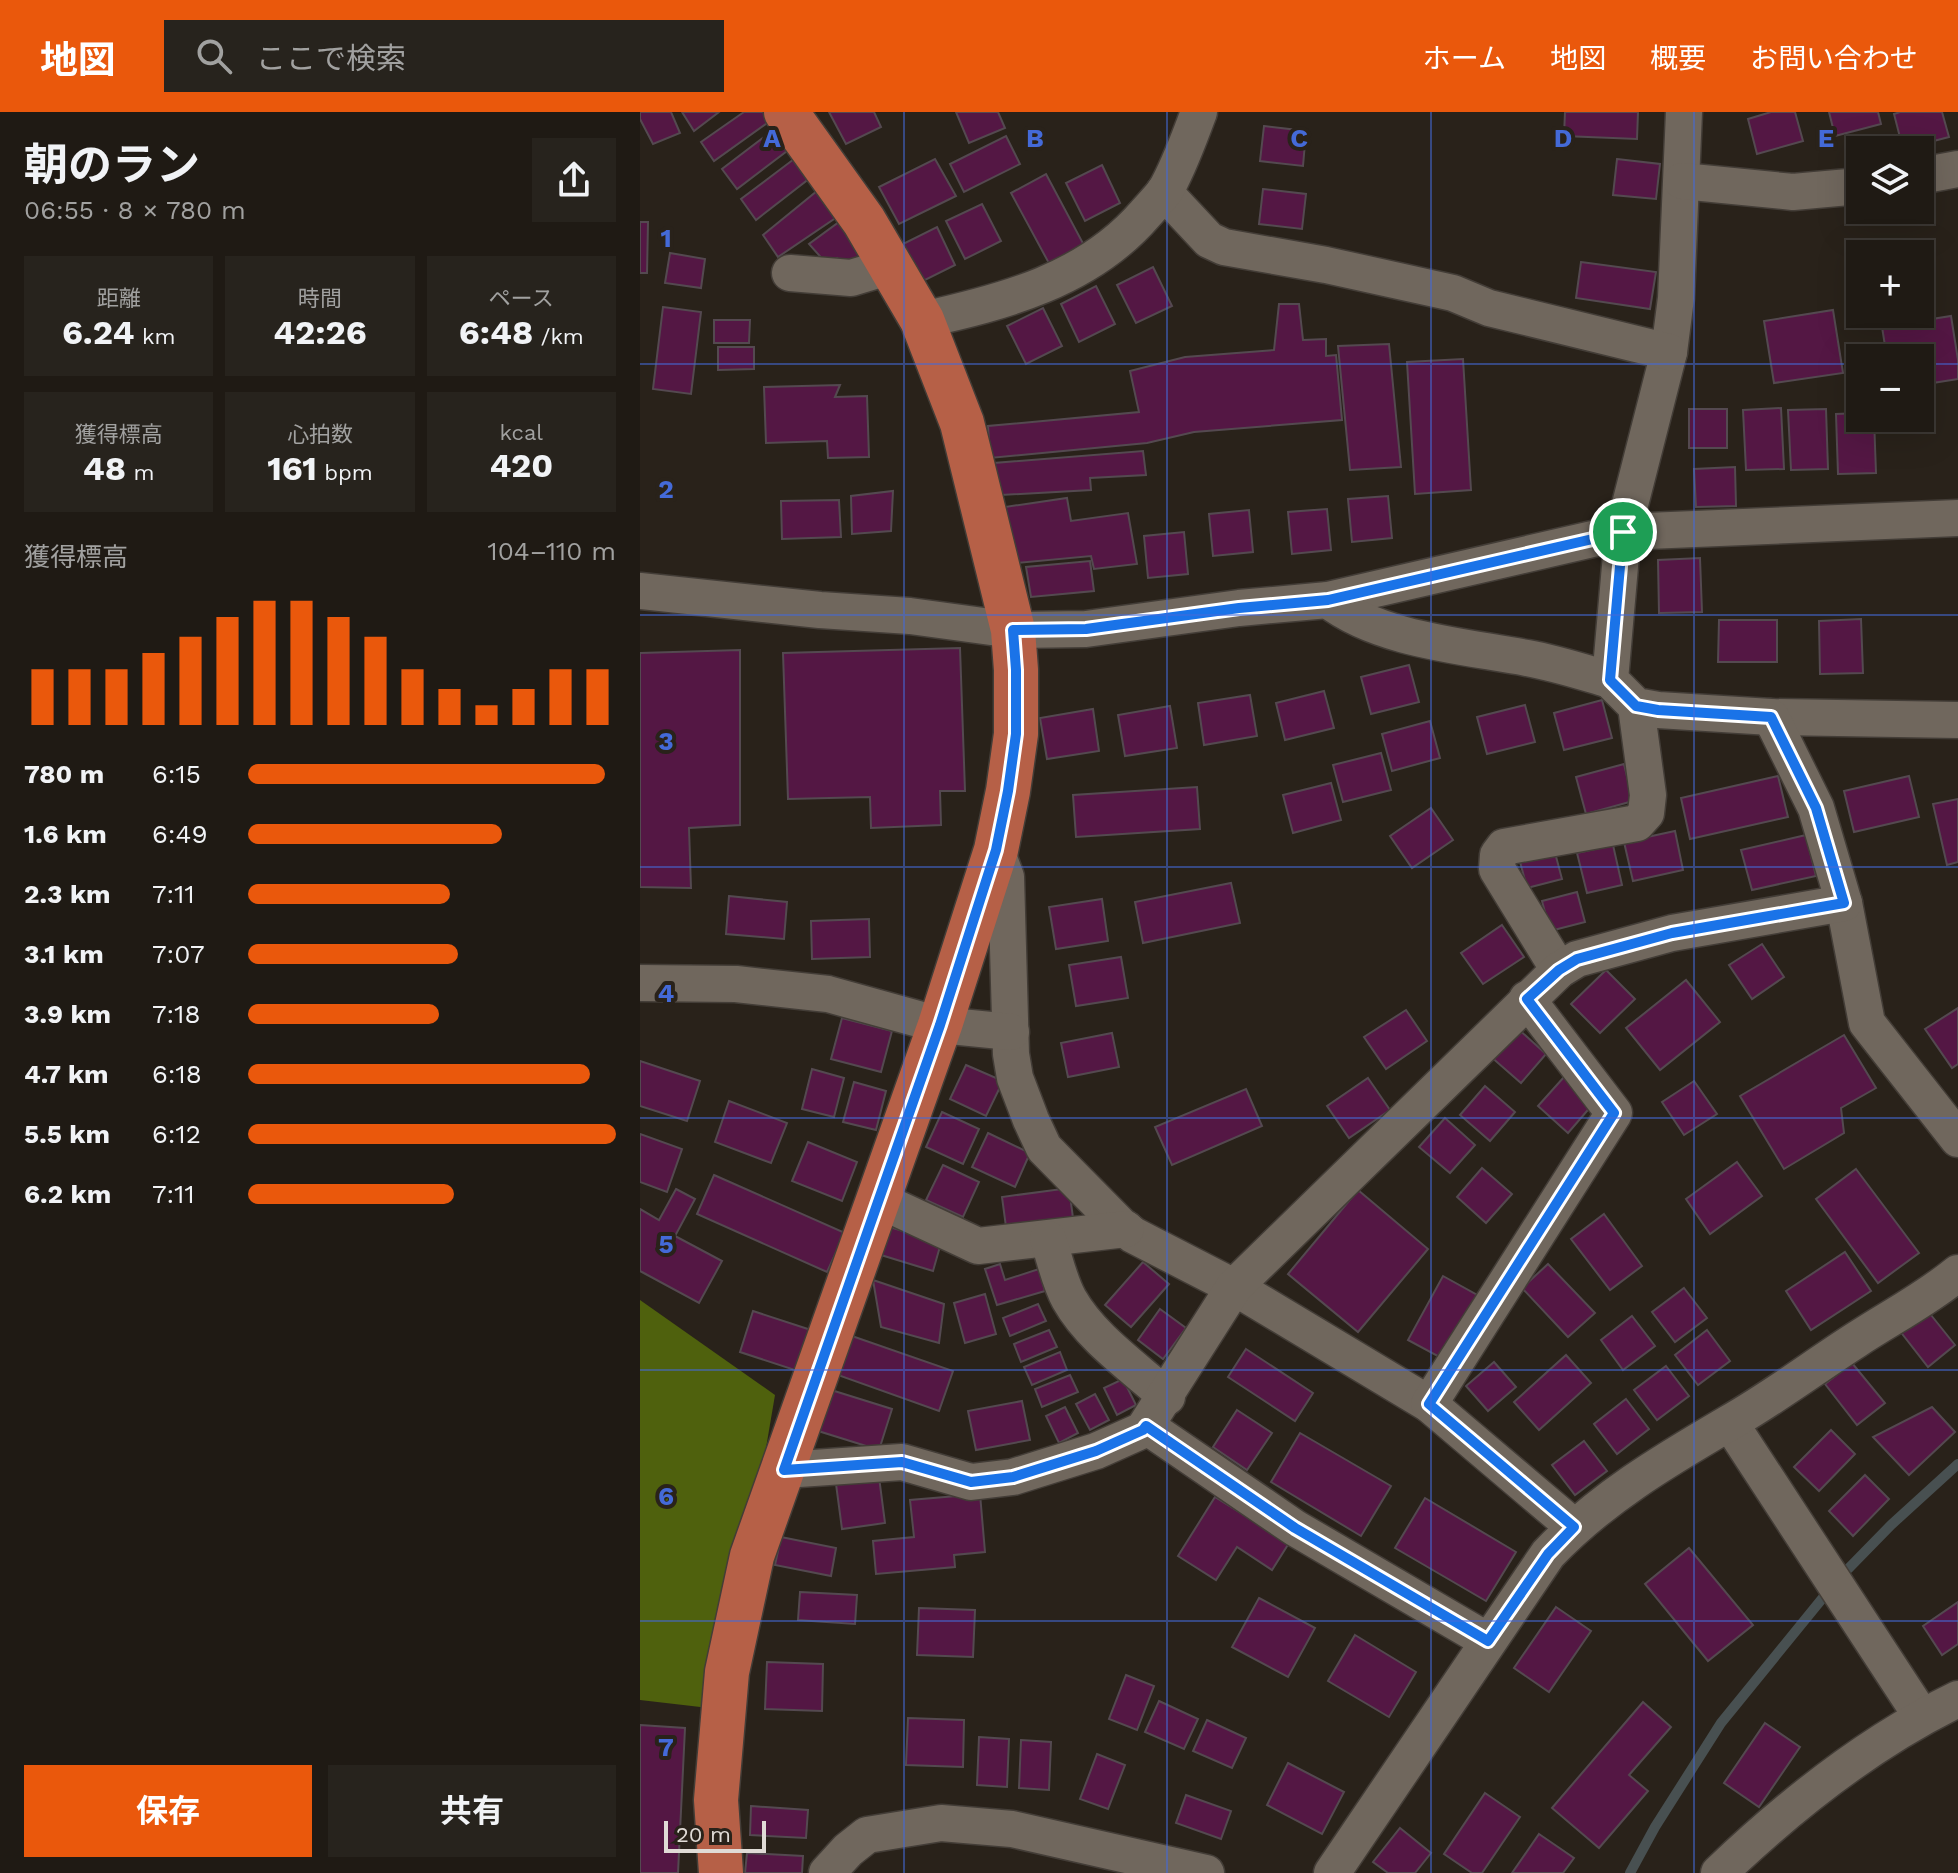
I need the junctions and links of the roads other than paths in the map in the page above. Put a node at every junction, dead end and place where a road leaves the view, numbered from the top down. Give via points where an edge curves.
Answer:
1 (786, 112) edge
2 (1199, 112) edge
3 (1684, 112) edge
4 (1958, 169) edge
5 (1934, 173) edge
6 (1682, 181) junction
7 (1846, 187) edge
8 (1164, 192) junction
9 (891, 266) junction
10 (790, 273) dead end
11 (922, 320) junction
12 (1669, 352) junction
13 (1958, 518) edge
14 (1623, 532) junction
15 (640, 591) edge
16 (1328, 600) junction
17 (1013, 630) junction
18 (1610, 680) junction
19 (1636, 706) junction
20 (1771, 717) junction
21 (1958, 720) edge
22 (996, 850) junction
23 (1844, 903) junction
24 (1559, 970) junction
25 (640, 983) edge
26 (1527, 999) junction
27 (940, 1025) junction
28 (1011, 1032) junction
29 (1958, 1139) edge
30 (879, 1200) junction
31 (1126, 1229) junction
32 (1048, 1239) junction
33 (1958, 1273) edge
34 (1234, 1287) junction
35 (1429, 1404) junction
36 (1156, 1411) junction
37 (1730, 1423) junction
38 (784, 1470) junction
39 (1574, 1527) junction
40 (1488, 1641) junction
41 (1958, 1699) edge
42 (1922, 1717) junction
43 (721, 1873) edge
44 (827, 1873) edge
45 (1206, 1873) edge
46 (1332, 1873) edge
47 (1719, 1873) edge

1 - 9 main road
2 - 8 street
3 - 6 street
4 - 5 street
6 - 7 street via 1793,192
6 - 12 street
8 - 11 street via 1133,228 1065,276 983,307
8 - 12 street via 1209,240 1224,247 1453,293 1489,308
9 - 10 street via 851,278
9 - 11 main road
11 - 17 main road via 962,423
12 - 14 street
13 - 14 street
14 - 16 street
14 - 18 street
15 - 17 street
16 - 17 street via 1086,629
16 - 18 street via 1346,614 1386,629
17 - 22 main road via 1016,734
18 - 19 street
19 - 20 street
19 - 24 street via 1648,795 1646,813 1637,823 1504,847 1498,855 1497,869
20 - 21 street
20 - 23 street via 1816,808
22 - 27 main road
22 - 28 street via 1006,877
23 - 24 street via 1672,933 1577,959
23 - 29 street via 1867,1023
24 - 26 street
25 - 27 street via 736,984 828,994
26 - 34 street
26 - 35 street via 1614,1113
27 - 28 street
27 - 30 main road
28 - 31 street via 1015,1078 1044,1148
30 - 32 street via 978,1246
30 - 38 main road
31 - 32 street
31 - 34 street
32 - 36 street via 1066,1293
33 - 37 street via 1917,1305
34 - 35 street
34 - 36 street
35 - 39 street
36 - 38 street via 1143,1430 1013,1477 971,1482 902,1462
36 - 40 street via 1295,1528
37 - 39 street via 1641,1475
37 - 42 street
38 - 43 main road via 752,1556 727,1672 716,1800
39 - 40 street via 1548,1554
40 - 46 street
41 - 42 street
42 - 47 street via 1792,1807
44 - 45 street via 867,1835 941,1823 1012,1829

